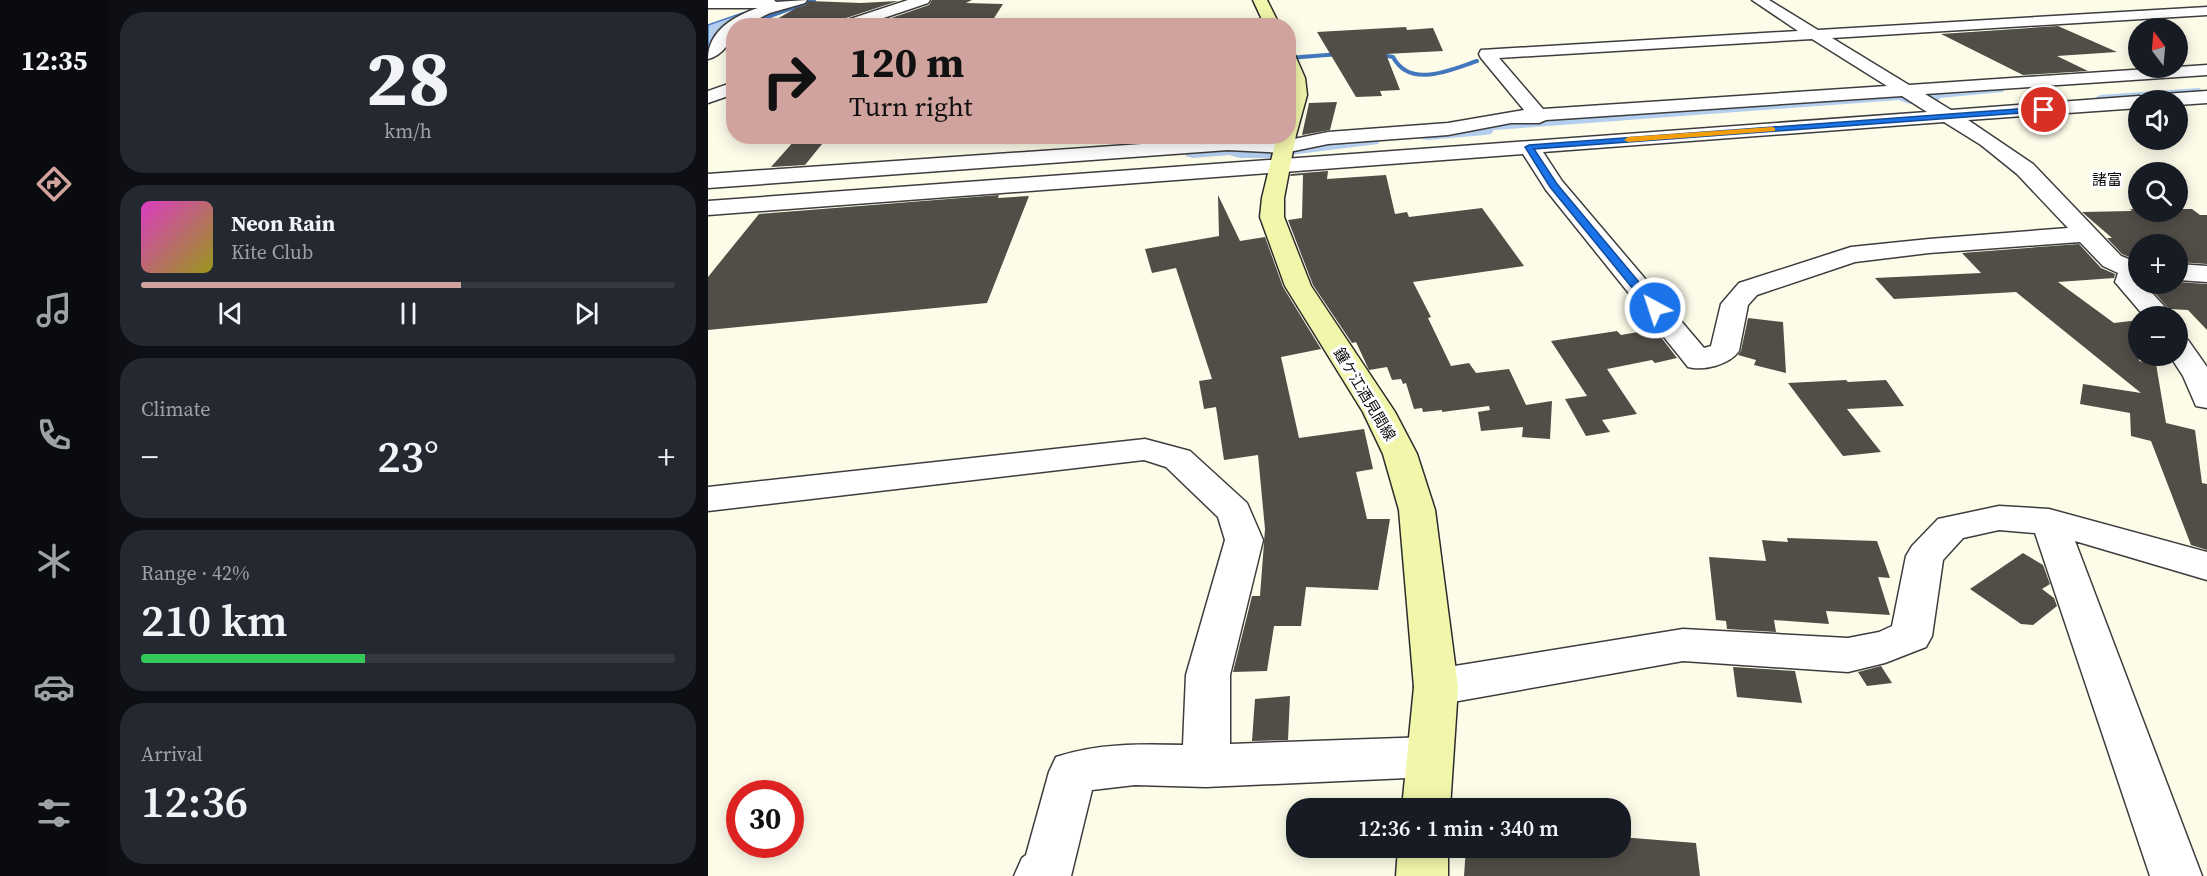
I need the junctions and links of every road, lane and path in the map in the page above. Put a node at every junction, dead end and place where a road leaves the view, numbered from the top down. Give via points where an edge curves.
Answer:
1 (923, 0) edge
2 (1260, 0) edge
3 (1759, 0) edge
4 (2151, 0) edge
5 (794, 2) edge
6 (708, 4) edge
7 (2207, 11) edge
8 (2186, 12) junction
9 (752, 18) edge
10 (868, 18) edge
11 (1269, 18) edge
12 (2207, 20) edge
13 (726, 34) edge
14 (1815, 34) junction
15 (708, 54) edge
16 (2207, 70) edge
17 (1296, 72) edge
18 (726, 90) edge
19 (1908, 92) junction
20 (708, 97) edge
21 (2207, 97) edge
22 (2188, 98) edge
23 (2128, 103) edge
24 (1296, 108) edge
25 (1946, 115) junction
26 (1539, 117) junction
27 (1529, 147) junction
28 (1284, 149) edge
29 (708, 182) edge
30 (708, 208) edge
31 (2085, 234) junction
32 (2128, 268) edge
33 (2188, 273) edge
34 (2207, 274) edge
35 (2139, 294) edge
36 (2150, 306) edge
37 (2188, 361) edge
38 (2207, 399) edge
39 (708, 499) edge
40 (2049, 521) junction
41 (2207, 566) edge
42 (1436, 687) junction
43 (1429, 757) junction
44 (1206, 765) junction
45 (1427, 798) edge
46 (1423, 858) edge
47 (1040, 876) edge
48 (1422, 876) edge
49 (2176, 876) edge

1 - 10 street
2 - 11 main road
3 - 14 street
4 - 8 street
5 - 6 street
5 - 9 street
7 - 8 street
8 - 12 street
8 - 14 street
13 - 15 street via 716,50
14 - 19 street
14 - 26 street via 1487,54
16 - 19 street
17 - 24 main road, 鐘ケ江酒見間線 via 1300,94
18 - 20 street
19 - 25 street
19 - 26 street
21 - 22 street
23 - 25 street
25 - 27 street
25 - 31 street via 2025,170
26 - 28 street via 1511,117 1449,129 1328,138
27 - 28 street
27 - 31 street via 1554,185 1699,361 1724,351 1735,304 1748,289 1780,277 1851,255
28 - 29 street via 1228,144
28 - 30 street
28 - 42 main road, 鐘ケ江酒見間線 via 1272,217 1298,286 1379,412 1400,454 1417,510
31 - 32 street via 2112,261
33 - 34 street
35 - 36 street
37 - 38 street
39 - 44 street via 1145,449 1178,459 1234,512 1244,540 1208,675
40 - 41 street
40 - 42 street via 1999,518 1951,528 1925,556 1911,636 1885,647 1848,655 1683,645
40 - 49 street
42 - 43 main road, 鐘ケ江酒見間線
43 - 44 street
43 - 45 main road, 鐘ケ江酒見間線
44 - 47 street via 1135,764 1073,772 1048,870
46 - 48 main road

